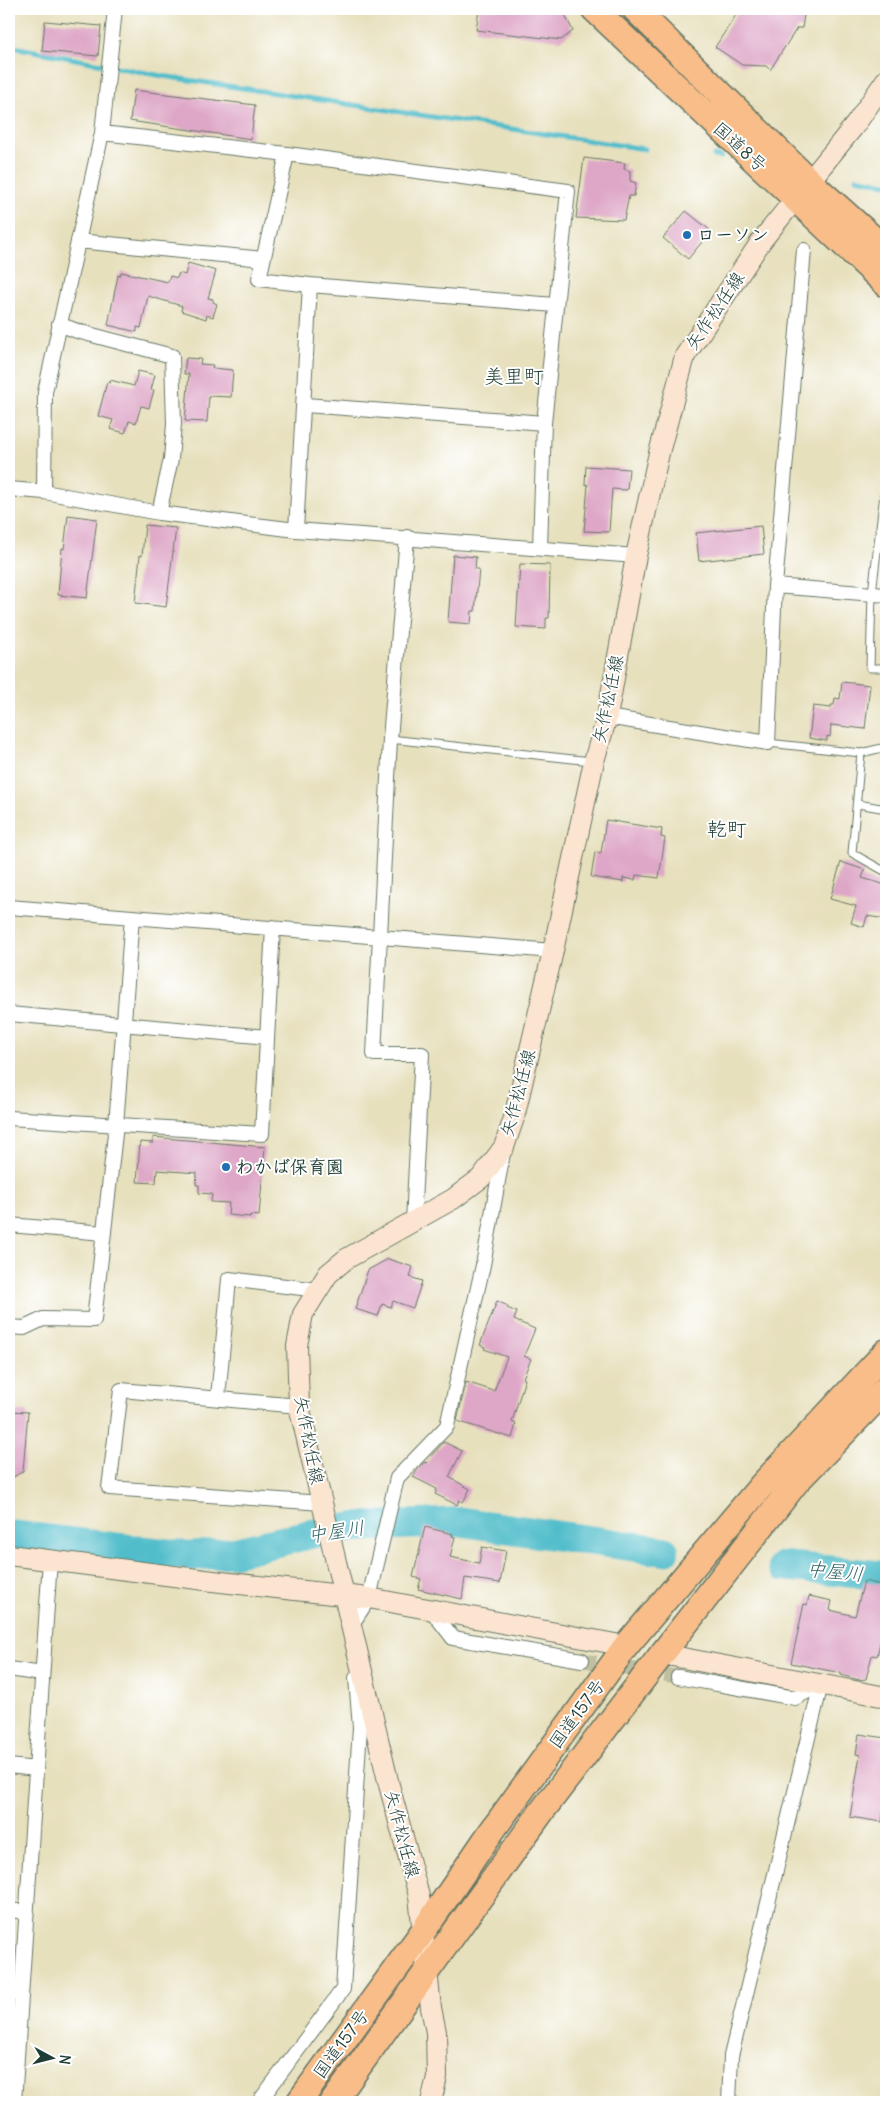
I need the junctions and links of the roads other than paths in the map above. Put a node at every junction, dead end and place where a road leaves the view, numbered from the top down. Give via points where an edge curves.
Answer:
1 (115, 9) edge
2 (594, 9) edge
3 (635, 9) edge
4 (886, 80) edge
5 (102, 133) junction
6 (287, 154) junction
7 (803, 190) junction
8 (78, 241) junction
9 (804, 250) dead end
10 (886, 250) edge
11 (263, 259) junction
12 (886, 284) edge
13 (310, 285) junction
14 (555, 305) junction
15 (59, 324) junction
16 (304, 405) junction
17 (544, 423) junction
18 (9, 489) edge
19 (44, 492) junction
20 (884, 494) dead end
21 (159, 513) junction
22 (296, 530) junction
23 (407, 538) junction
24 (540, 548) junction
25 (636, 556) junction
26 (774, 586) junction
27 (879, 594) edge
28 (886, 668) edge
29 (607, 717) junction
30 (390, 739) junction
31 (768, 744) junction
32 (886, 747) edge
33 (860, 752) junction
34 (594, 761) junction
35 (858, 804) junction
36 (886, 809) edge
37 (886, 872) edge
38 (9, 907) edge
39 (132, 918) junction
40 (274, 927) junction
41 (380, 936) junction
42 (553, 951) junction
43 (9, 1014) edge
44 (124, 1024) junction
45 (267, 1037) junction
46 (9, 1118) edge
47 (116, 1125) junction
48 (504, 1147) junction
49 (413, 1221) junction
50 (9, 1225) edge
51 (104, 1234) junction
52 (318, 1290) junction
53 (9, 1327) edge
54 (886, 1352) edge
55 (886, 1389) edge
56 (218, 1398) junction
57 (299, 1406) junction
58 (323, 1508) junction
59 (9, 1555) edge
60 (50, 1560) junction
61 (343, 1594) junction
62 (369, 1598) junction
63 (432, 1611) junction
64 (352, 1624) junction
65 (626, 1646) junction
66 (662, 1654) junction
67 (582, 1660) tunnel mouth
68 (9, 1669) edge
69 (42, 1674) junction
70 (678, 1677) tunnel mouth
71 (821, 1684) junction
72 (886, 1698) edge
73 (9, 1766) edge
74 (36, 1769) junction
75 (9, 1910) edge
76 (26, 1912) junction
77 (424, 1930) junction
78 (427, 1971) junction
79 (14, 2008) edge
80 (14, 2102) edge
81 (259, 2102) edge
82 (299, 2102) edge
83 (333, 2102) edge
84 (430, 2102) edge
85 (729, 2102) edge

1 - 5 street
2 - 7 highway, 国道8号 via 692,103
3 - 7 highway, 国道8号
4 - 7 main road, 矢作松任線
5 - 6 street
5 - 8 street
6 - 11 street
6 - 14 street via 568,190
7 - 10 highway, 国道8号
7 - 12 highway, 国道8号
7 - 25 main road, 矢作松任線 via 762,240 685,356 658,453
8 - 11 street
8 - 15 street
9 - 26 street
11 - 13 street via 259,279
13 - 14 street
13 - 16 street
14 - 17 street
15 - 19 street via 45,392
15 - 21 street via 172,356 174,424
16 - 17 street
16 - 22 street
17 - 24 street
18 - 19 street
19 - 21 street
20 - 27 lane
21 - 22 street
22 - 23 street
23 - 24 street
23 - 30 street
24 - 25 street
25 - 29 main road, 矢作松任線
26 - 27 street
26 - 31 street
27 - 28 lane via 870,668
29 - 31 street
29 - 34 main road, 矢作松任線
30 - 34 lane
30 - 41 street
31 - 33 lane
32 - 33 lane
33 - 35 lane
34 - 42 main road, 矢作松任線
35 - 36 lane
35 - 37 lane via 852,852
38 - 39 street
39 - 40 street
39 - 44 street
40 - 41 street
40 - 45 street
41 - 42 street
41 - 49 street via 374,1054 422,1054
42 - 48 main road, 矢作松任線 via 514,1118
43 - 44 street
44 - 45 street
44 - 47 street
45 - 47 street via 262,1134
46 - 47 street
47 - 51 street
48 - 49 main road, 矢作松任線 via 481,1178 453,1200
48 - 62 street via 483,1265 447,1426 397,1478
49 - 52 main road, 矢作松任線 via 346,1259 328,1274
50 - 51 street
51 - 53 street via 94,1320 43,1320 24,1328
52 - 56 street via 228,1279
52 - 57 main road, 矢作松任線 via 303,1314 297,1346
54 - 65 highway, 国道157号 via 762,1485
55 - 66 highway, 国道157号 via 798,1482
56 - 57 street
56 - 58 street via 121,1390 109,1488
57 - 58 main road, 矢作松任線
58 - 61 main road, 矢作松任線
59 - 60 main road
60 - 61 main road
60 - 69 street
61 - 62 main road
61 - 64 main road, 矢作松任線
62 - 63 main road
62 - 64 street
63 - 65 main road
63 - 67 street via 453,1638
64 - 77 main road, 矢作松任線
64 - 81 street via 360,1728 343,1989
65 - 77 highway, 国道157号
66 - 71 main road
66 - 78 highway, 国道157号 via 542,1811
68 - 69 street
69 - 74 street
70 - 71 street via 795,1698
71 - 72 main road
71 - 85 street via 731,2056
73 - 74 street
74 - 76 street
75 - 76 street
76 - 79 street
77 - 78 main road, 矢作松任線
77 - 82 highway, 国道157号
78 - 83 highway, 国道157号
78 - 84 main road, 矢作松任線 via 436,2032 437,2077
79 - 80 street

